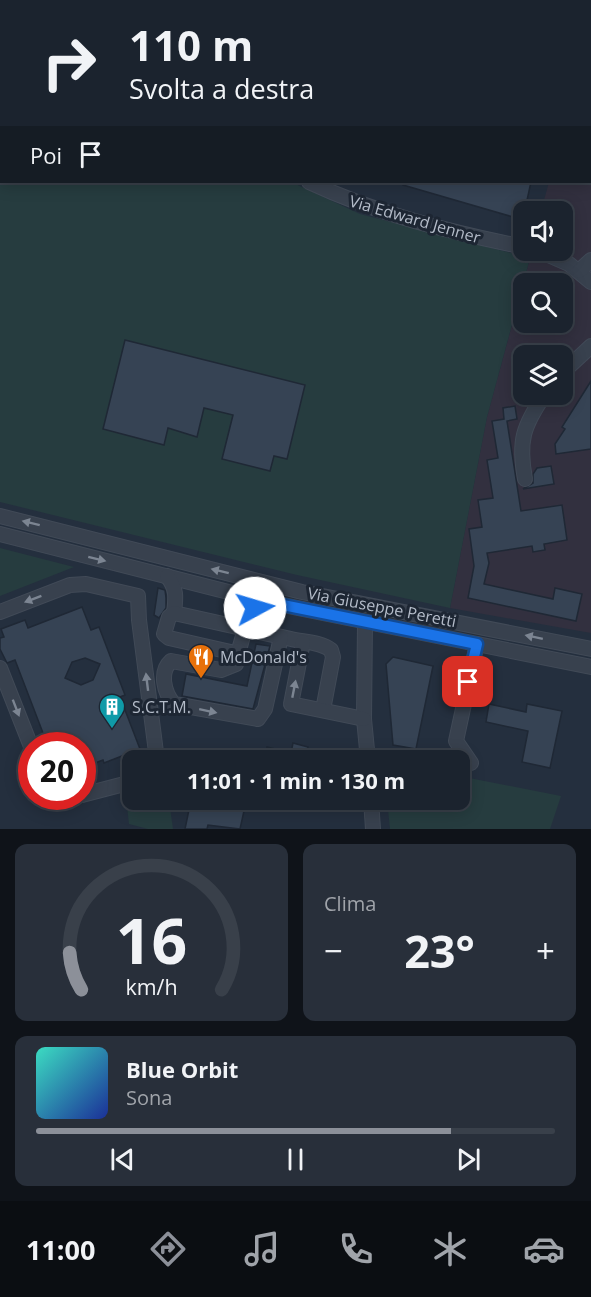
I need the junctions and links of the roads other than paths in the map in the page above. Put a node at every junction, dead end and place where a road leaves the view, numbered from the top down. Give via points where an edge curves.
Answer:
1 (311, 183) edge
2 (513, 246) edge
3 (591, 260) edge
4 (559, 261) edge
5 (579, 271) junction
6 (591, 282) edge
7 (591, 346) edge
8 (573, 363) edge
9 (539, 405) edge
10 (525, 479) dead end
11 (0, 516) edge
12 (0, 534) edge
13 (167, 576) junction
14 (268, 602) junction
15 (0, 612) edge
16 (174, 613) junction
17 (365, 623) junction
18 (244, 628) junction
19 (281, 637) junction
20 (303, 642) junction
21 (477, 644) junction
22 (591, 649) edge
23 (239, 650) junction
24 (591, 667) edge
25 (0, 668) edge
26 (322, 710) junction
27 (364, 719) junction
28 (25, 732) edge
29 (156, 750) edge
30 (367, 750) edge
31 (471, 763) dead end
32 (122, 785) edge
33 (96, 791) edge
34 (372, 810) edge
35 (373, 829) edge

1 - 2 street, Via Edward Jenner via 385,212
3 - 5 street
4 - 5 street
5 - 6 street
7 - 8 street
9 - 10 street via 525,429 520,450
22 -> 11 street, Via Giuseppe Peretti via 302,592
12 -> 13 street, Via Giuseppe Peretti
13 - 14 street, Via Giuseppe Peretti
13 - 16 street via 175,588
14 - 17 street, Via Giuseppe Peretti
14 - 18 street via 250,611
29 -> 15 street via 138,597 86,584 70,585
16 - 18 street
16 - 23 street via 164,634 169,638 235,653
17 - 21 street, Via Giuseppe Peretti
17 - 27 street
18 - 19 street
18 - 23 street
19 - 20 street
23 -> 19 street via 236,664 221,670 171,662 167,665 166,693 174,704 258,719 266,710
20 - 26 street via 326,646 333,657
26 -> 20 street via 291,704
21 - 24 street, Via Giuseppe Peretti
21 - 31 street via 456,741
25 -> 28 street
26 - 27 street
27 - 30 street
32 - 33 street
34 - 35 street

